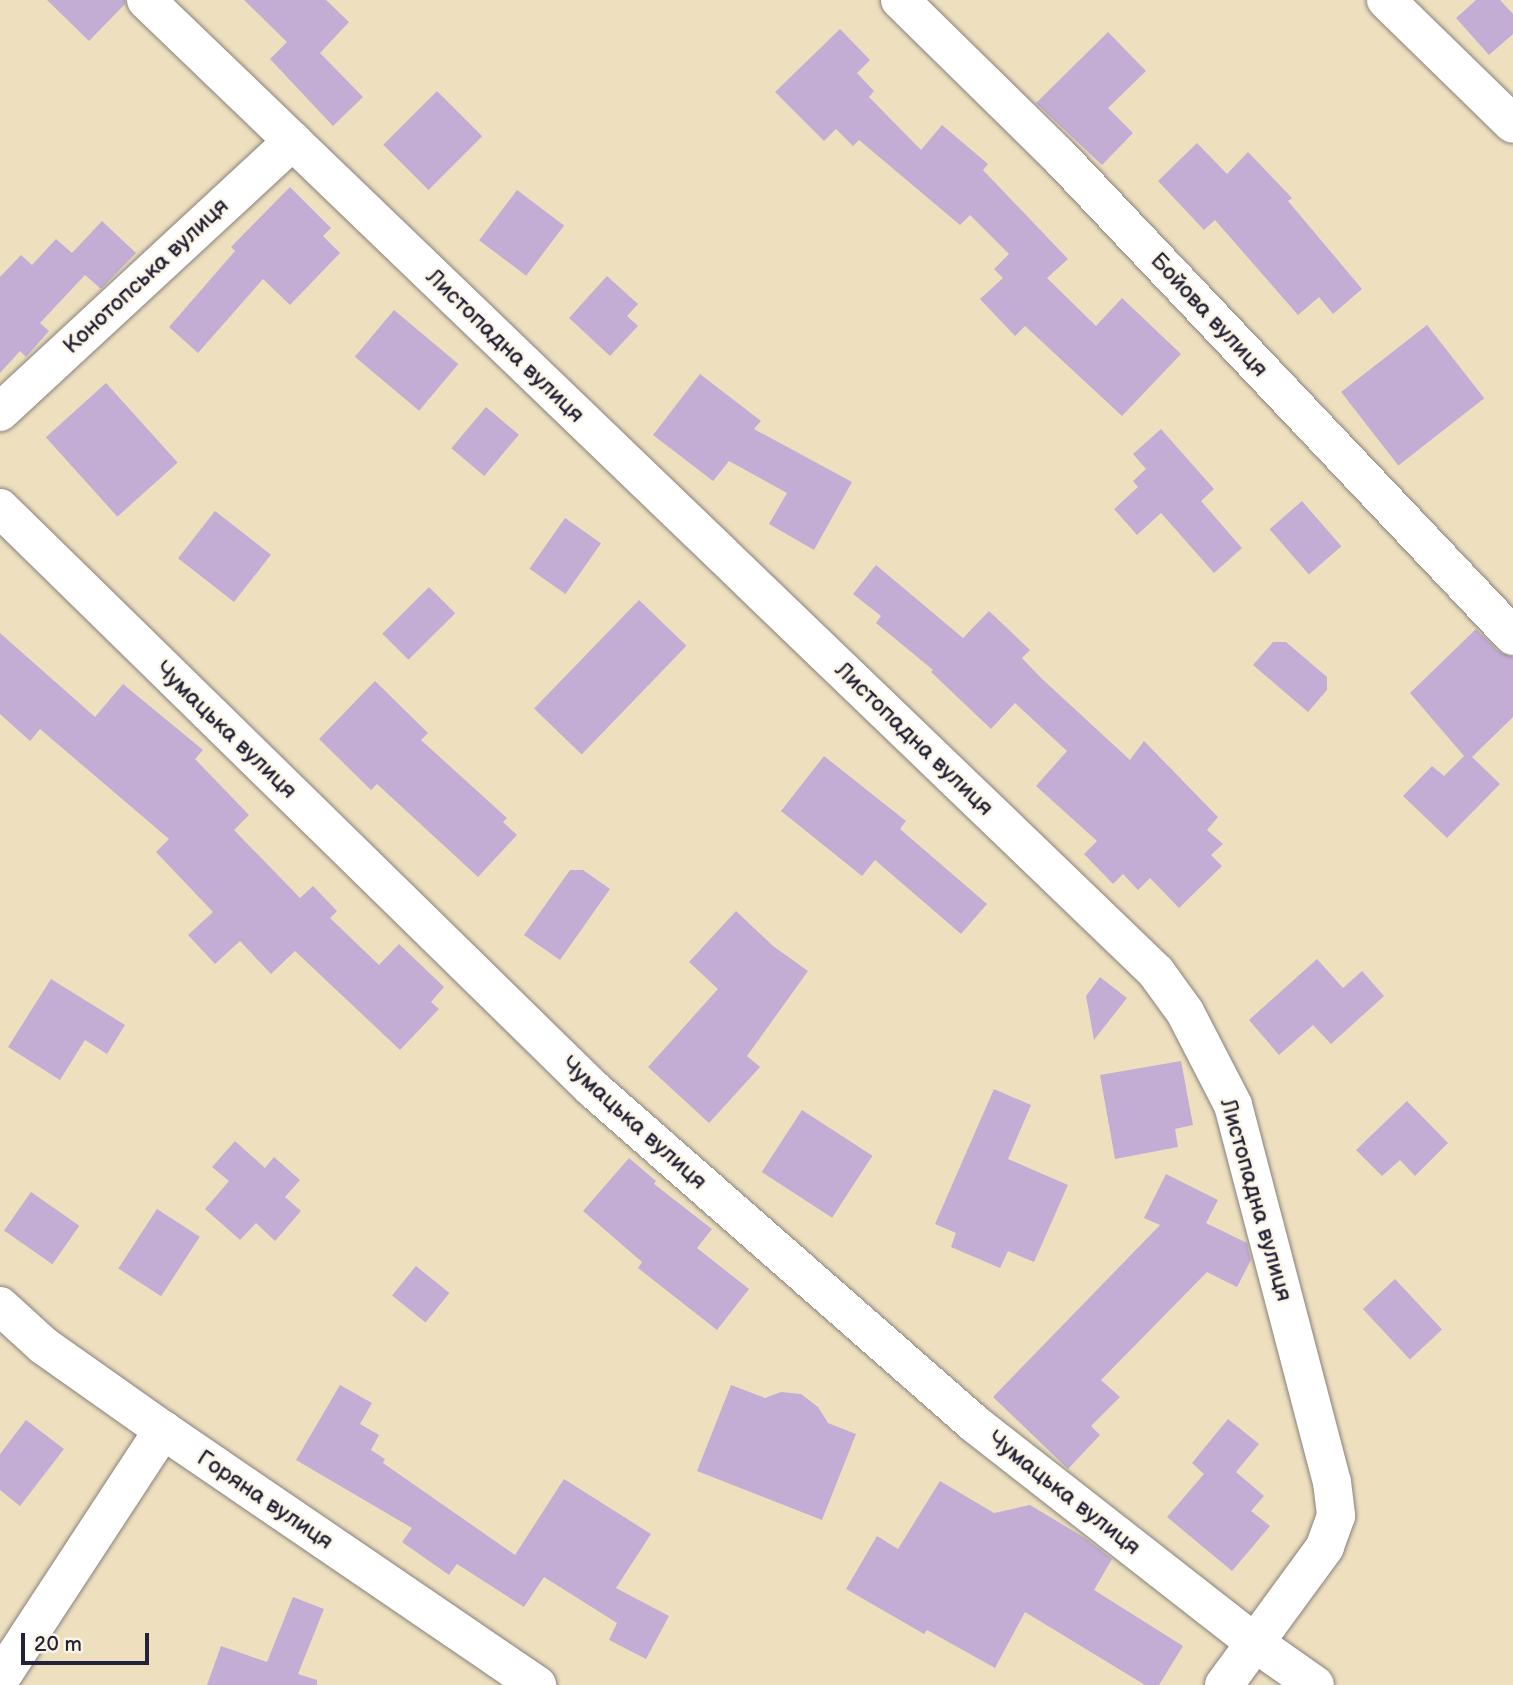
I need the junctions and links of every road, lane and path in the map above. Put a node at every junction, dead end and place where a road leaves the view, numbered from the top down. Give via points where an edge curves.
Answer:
1 (146, 0) edge
2 (900, 0) edge
3 (1386, 0) edge
4 (1513, 124) edge
5 (293, 141) junction
6 (0, 412) edge
7 (0, 508) edge
8 (1513, 635) edge
9 (0, 1306) edge
10 (163, 1430) junction
11 (1255, 1643) junction
12 (0, 1679) edge
13 (537, 1685) edge
14 (1224, 1685) edge
15 (1315, 1685) edge

1 - 5 street, Листопадна вулиця
2 - 8 street, Бойова вулиця via 1058,155
3 - 4 street
5 - 6 street, Конотопська вулиця
5 - 11 street, Листопадна вулиця via 1156,972 1185,1012 1233,1105 1332,1482 1336,1516 1325,1547
7 - 11 street, Чумацька вулиця via 592,1088 976,1425
9 - 10 street, Горяна вулиця via 44,1346
10 - 12 street
10 - 13 street, Горяна вулиця
11 - 14 street, Листопадна вулиця
11 - 15 street, Чумацька вулиця

